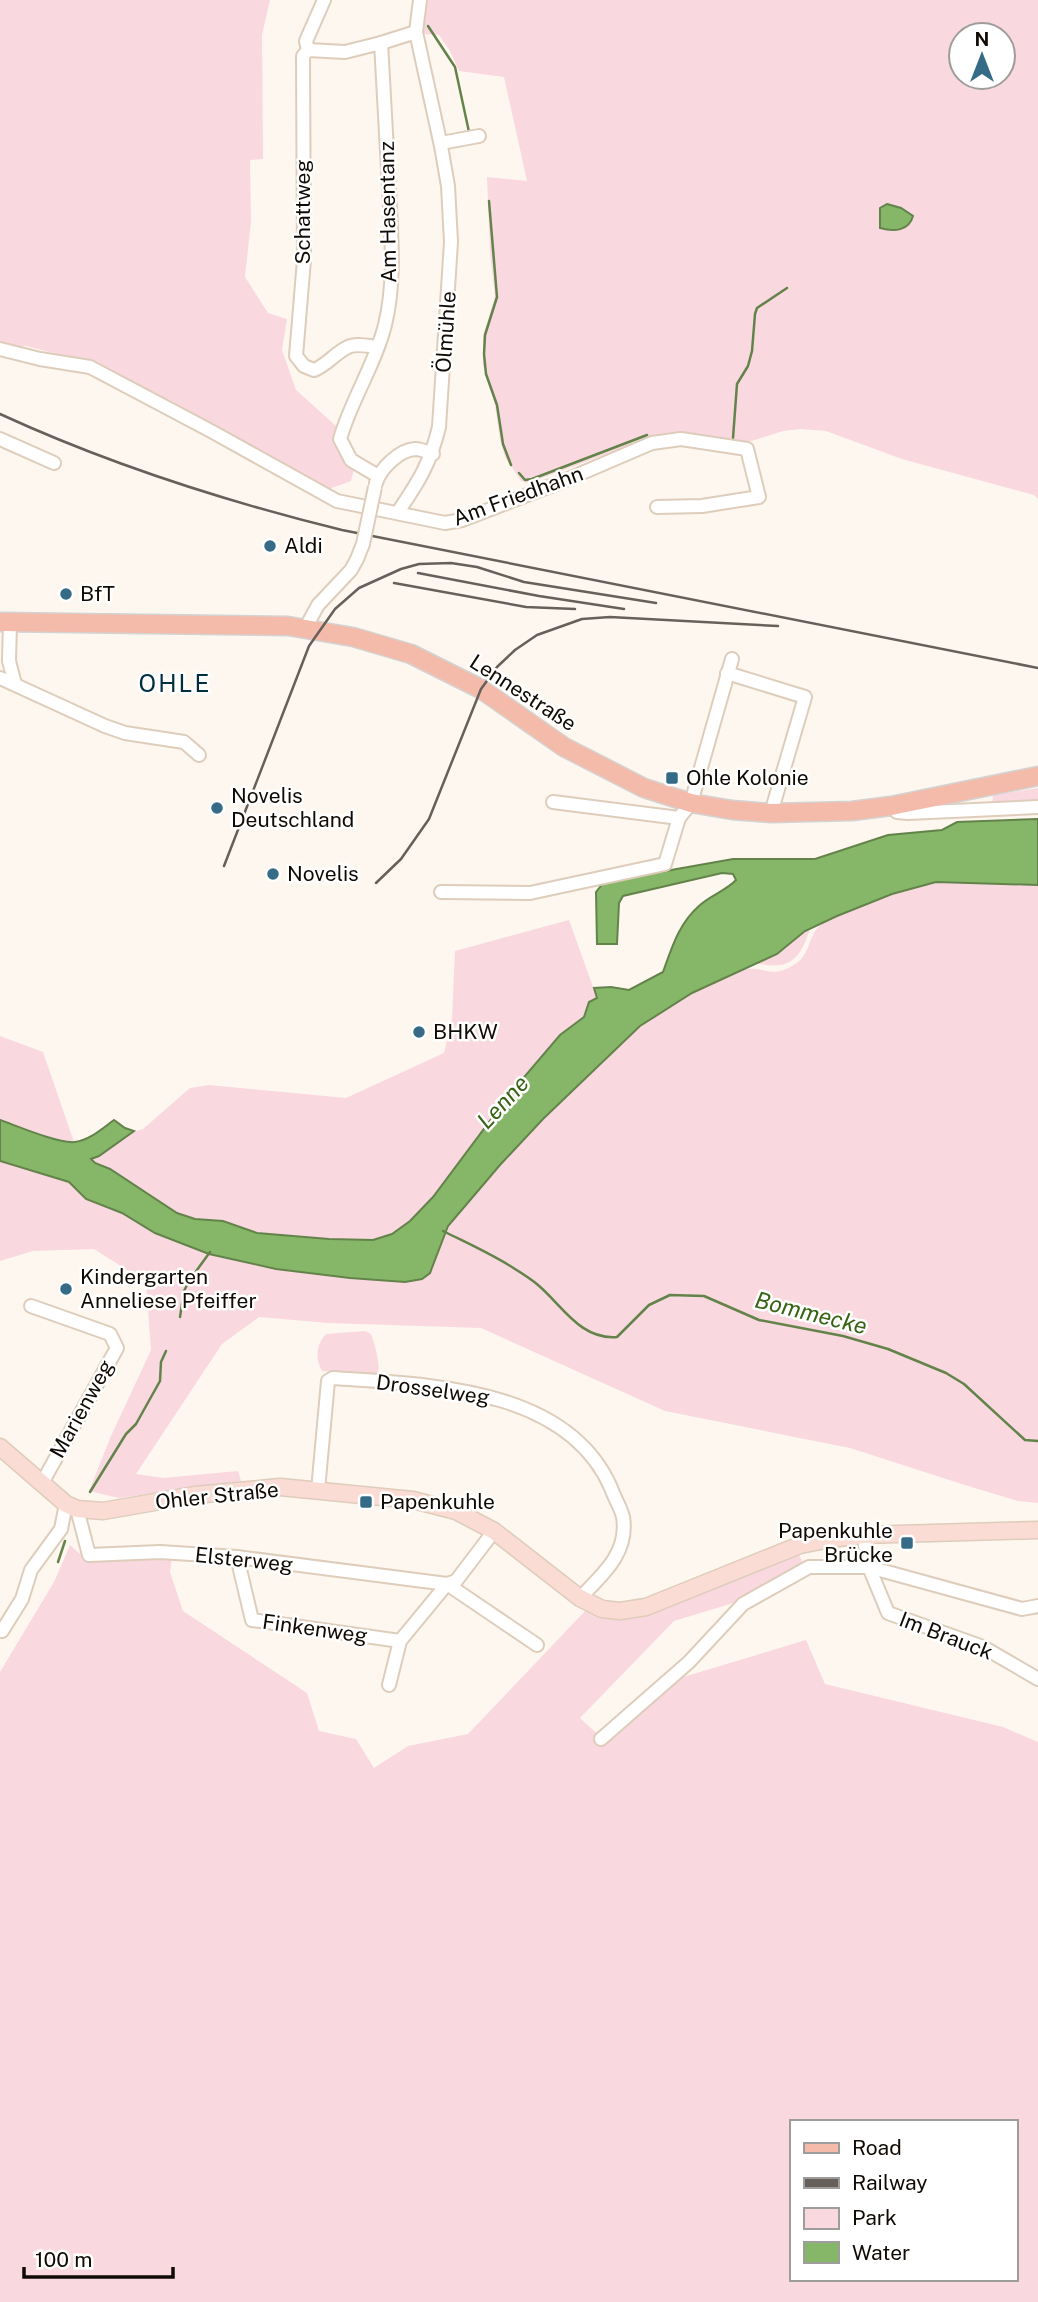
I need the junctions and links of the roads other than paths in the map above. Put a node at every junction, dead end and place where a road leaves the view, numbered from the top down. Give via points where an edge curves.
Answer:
1 (324, 0) edge
2 (420, 0) edge
3 (416, 32) junction
4 (381, 43) junction
5 (308, 50) junction
6 (479, 136) dead end
7 (441, 143) junction
8 (377, 347) junction
9 (0, 349) edge
10 (0, 439) edge
11 (433, 454) junction
12 (54, 463) dead end
13 (376, 481) junction
14 (657, 507) dead end
15 (398, 512) junction
16 (5, 623) edge
17 (306, 628) junction
18 (732, 659) dead end
19 (727, 673) junction
20 (0, 678) edge
21 (15, 684) junction
22 (199, 755) dead end
23 (1038, 776) edge
24 (553, 802) dead end
25 (691, 803) junction
26 (891, 806) junction
27 (1038, 807) edge
28 (771, 813) junction
29 (679, 818) junction
30 (441, 892) dead end
31 (31, 1306) dead end
32 (0, 1447) edge
33 (42, 1483) junction
34 (318, 1490) junction
35 (71, 1506) junction
36 (1032, 1530) edge
37 (494, 1531) junction
38 (863, 1535) junction
39 (237, 1557) junction
40 (869, 1567) junction
41 (447, 1584) junction
42 (580, 1598) junction
43 (1038, 1606) edge
44 (2, 1631) dead end
45 (400, 1641) junction
46 (537, 1645) dead end
47 (1038, 1679) edge
48 (389, 1685) dead end
49 (601, 1739) dead end

1 - 5 street via 306,41
2 - 3 street, Ölmühle
3 - 4 street
3 - 7 street, Ölmühle
4 - 5 street via 345,52
4 - 8 street, Am Hasentanz via 393,258 385,326
5 - 8 street, Schattweg via 303,56 304,260 296,356 314,370 348,347
6 - 7 street
7 - 11 street, Ölmühle via 451,242 439,427
8 - 13 street, Am Hasentanz via 340,439 351,460
9 - 15 street, Am Friedhahn via 90,367 337,501
10 - 12 street
11 - 13 street via 414,449 396,457
11 - 15 street, Ölmühle
13 - 17 street, bridge via 357,559 318,605
14 - 15 street, Am Friedhahn via 759,497 747,449 681,439 652,443 462,520 445,523
16 - 17 main road, Lennestraße
16 - 21 street
17 - 25 main road, Lennestraße via 411,654 481,689 564,747 644,788
18 - 19 street
19 - 25 street
19 - 28 street via 804,697
20 - 21 street
21 - 22 street via 105,726 184,742
23 - 26 main road, Lennestraße
24 - 29 street
25 - 28 main road, Lennestraße
25 - 29 street
26 - 27 street, Lennestraße via 908,813
26 - 28 main road, Lennestraße
29 - 30 street via 665,864 530,893
31 - 33 street, Marienweg via 110,1334 117,1348
32 - 33 street
33 - 35 street
34 - 35 street, Ohler Straße via 237,1490 103,1511
34 - 37 street, Ohler Straße via 413,1500 456,1511
34 - 42 street, Drosselweg via 328,1381 333,1378 442,1387 502,1400 548,1420 582,1446 606,1478 623,1516 623,1540 615,1560
35 - 39 street, Elsterweg via 89,1555 160,1552
35 - 44 street via 61,1529 31,1570 22,1599
36 - 38 street, Ohler Straße
37 - 41 street via 456,1581
37 - 42 street, Ohler Straße
38 - 40 street, Im Brauck
38 - 42 street, Ohler Straße via 800,1545 646,1607 603,1609
39 - 41 street, Elsterweg
39 - 45 street, Finkenweg via 252,1620
40 - 43 street via 1022,1609
40 - 47 street, Im Brauck via 888,1614 983,1647
40 - 49 street via 809,1567 743,1604 689,1662
41 - 45 street
41 - 46 street
45 - 48 street

